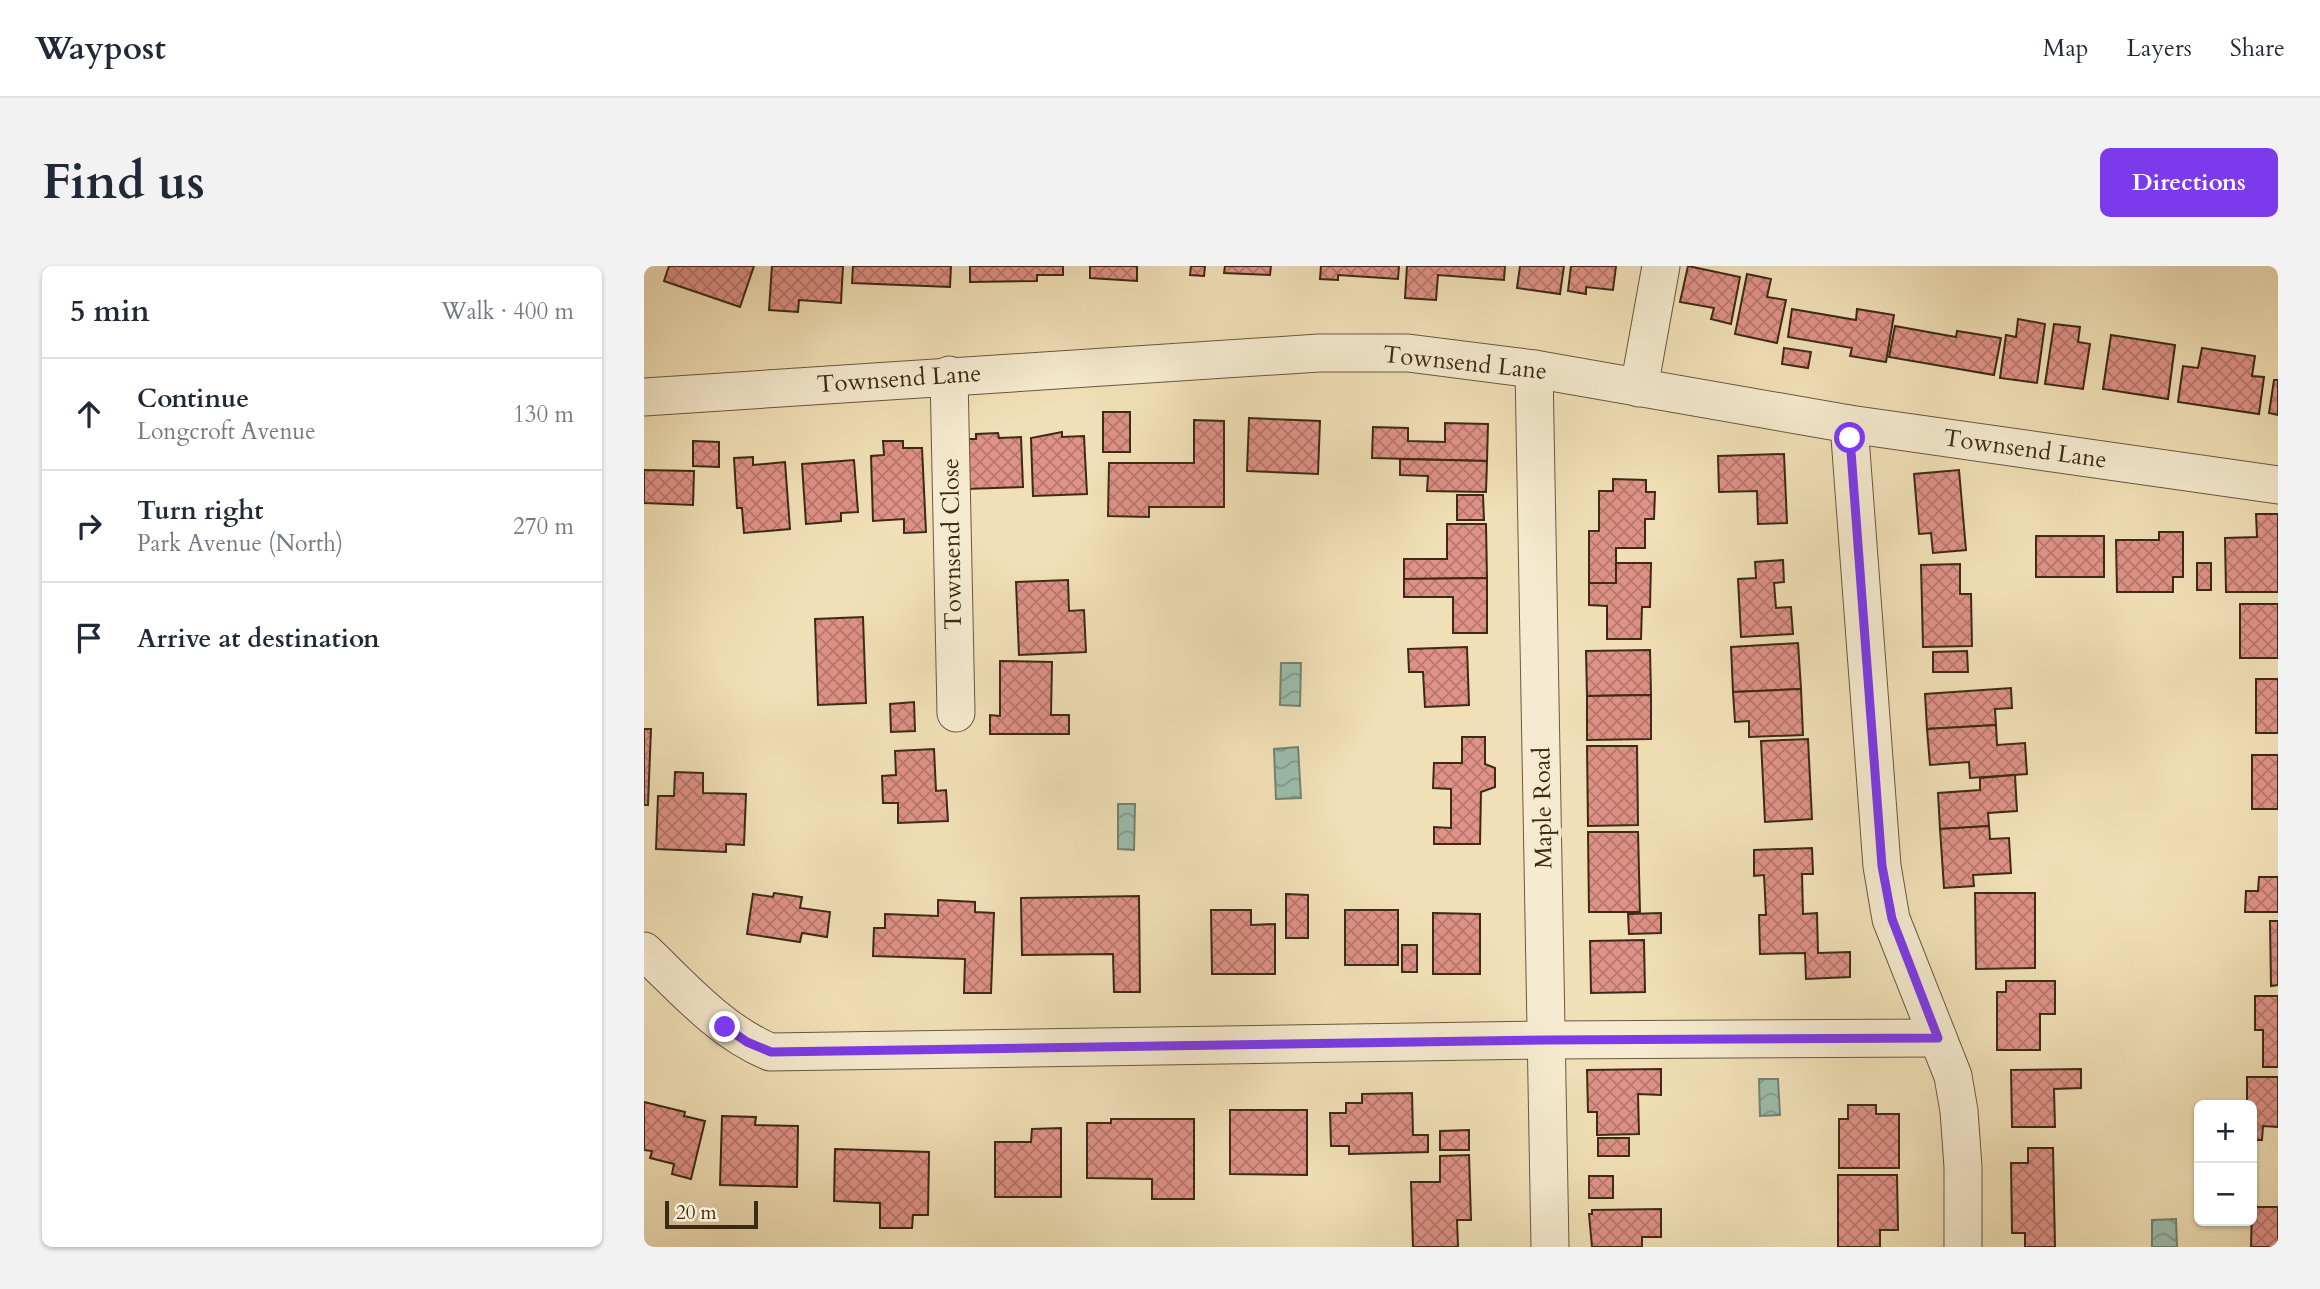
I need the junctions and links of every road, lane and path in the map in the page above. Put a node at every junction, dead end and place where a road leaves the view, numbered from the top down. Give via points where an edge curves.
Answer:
1 (1661, 266) edge
2 (1534, 369) junction
3 (949, 375) junction
4 (1639, 387) junction
5 (644, 397) edge
6 (1849, 424) junction
7 (2278, 485) edge
8 (956, 713) dead end
9 (644, 951) edge
10 (1938, 1038) junction
11 (1548, 1040) junction
12 (1550, 1247) edge
13 (1963, 1247) edge

1 - 4 street
2 - 3 street, Townsend Lane via 1408,353 1319,353
2 - 4 street, Townsend Lane
2 - 11 street, Maple Road
3 - 5 street, Townsend Lane
3 - 8 street, Townsend Close
4 - 6 street, Townsend Lane
6 - 7 street, Townsend Lane
6 - 10 street via 1882,866 1892,919
9 - 11 street via 725,1027 771,1052
10 - 11 street
10 - 13 street via 1953,1076 1959,1111
11 - 12 street, Maple Road

